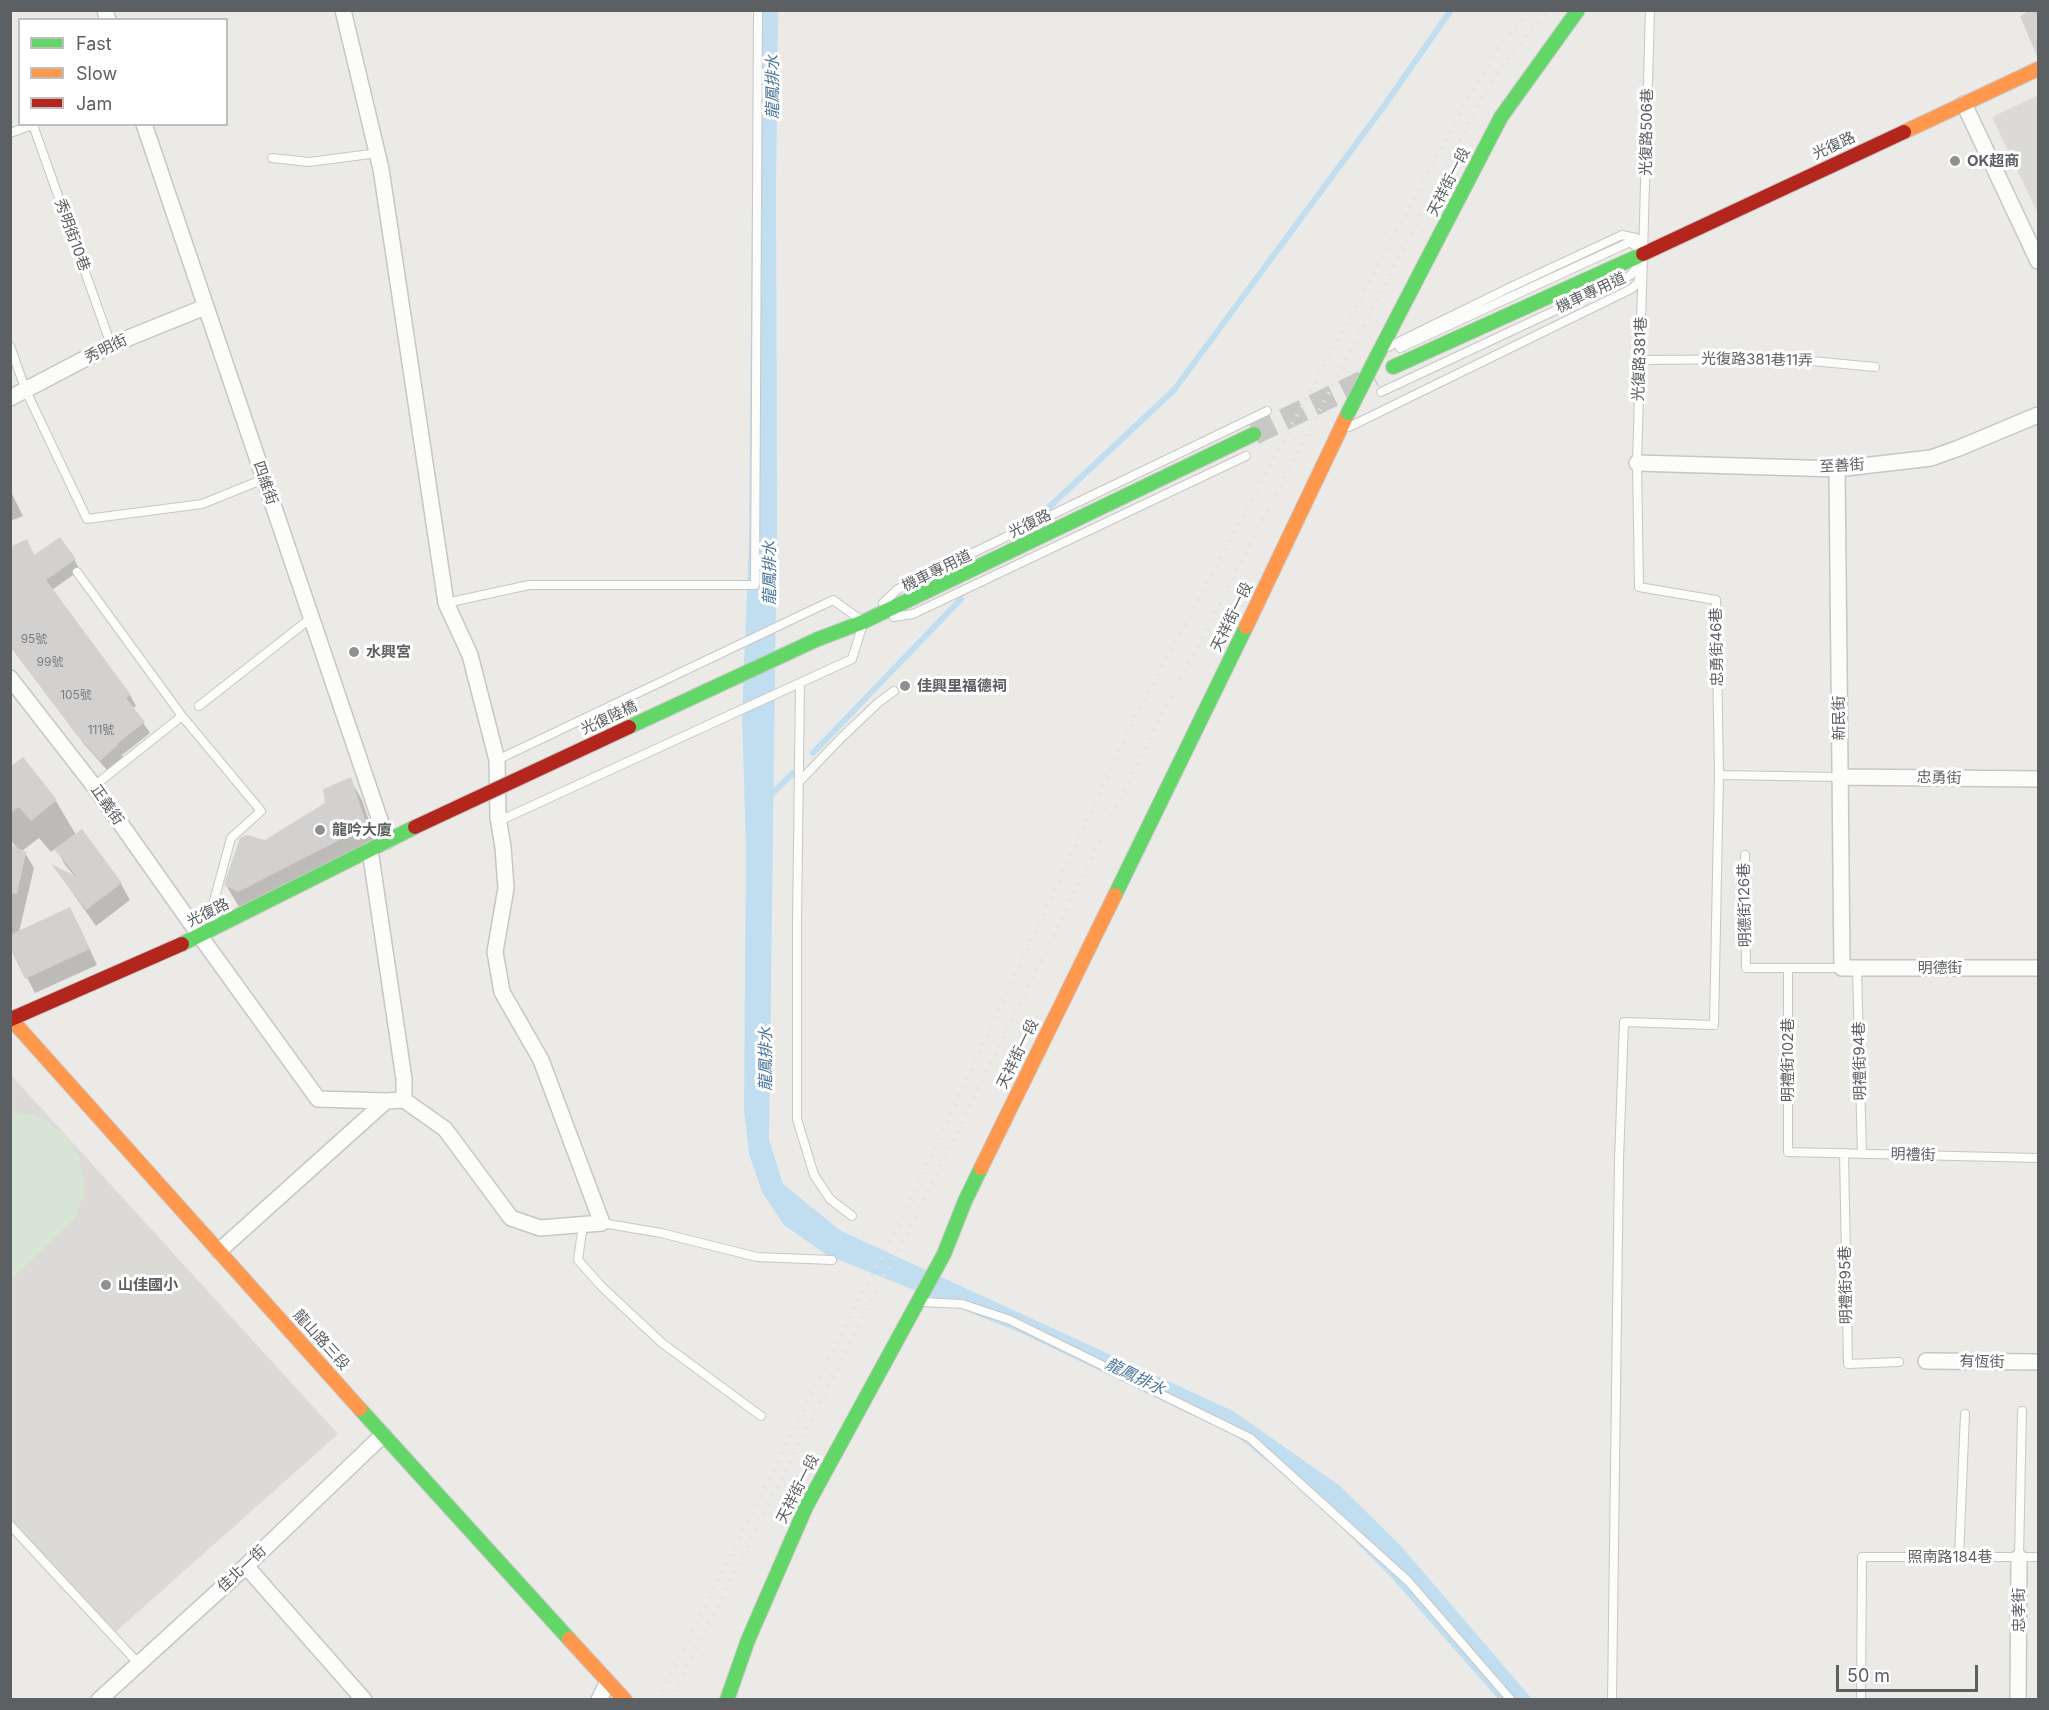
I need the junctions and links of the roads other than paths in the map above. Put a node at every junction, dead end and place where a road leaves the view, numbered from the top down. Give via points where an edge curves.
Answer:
1 (344, 10) edge
2 (758, 10) edge
3 (1578, 10) edge
4 (1650, 10) edge
5 (2038, 69) edge
6 (1964, 104) junction
7 (31, 126) edge
8 (34, 126) edge
9 (145, 126) edge
10 (10, 133) edge
11 (378, 153) junction
12 (272, 158) dead end
13 (1644, 254) junction
14 (2038, 261) edge
15 (205, 307) junction
16 (111, 345) junction
17 (10, 346) edge
18 (1400, 348) dead end
19 (1378, 354) junction
20 (1639, 360) junction
21 (1393, 367) dead end
22 (1875, 367) dead end
23 (26, 391) junction
24 (1381, 392) dead end
25 (10, 398) edge
26 (1267, 411) dead end
27 (2038, 415) edge
28 (1340, 431) junction
29 (1254, 434) tunnel mouth
30 (1246, 456) dead end
31 (1637, 463) junction
32 (1837, 469) junction
33 (264, 479) junction
34 (77, 572) dead end
35 (447, 603) junction
36 (311, 618) junction
37 (863, 622) junction
38 (818, 639) joint
39 (10, 678) edge
40 (800, 684) junction
41 (894, 691) dead end
42 (199, 706) dead end
43 (182, 716) junction
44 (497, 760) junction
45 (1719, 774) junction
46 (1840, 777) junction
47 (2038, 779) edge
48 (799, 782) junction
49 (94, 786) junction
50 (499, 821) junction
51 (415, 827) joint
52 (387, 841) junction
53 (370, 850) junction
54 (1745, 855) dead end
55 (217, 927) junction
56 (200, 936) junction
57 (1788, 968) junction
58 (1850, 968) junction
59 (2038, 968) edge
60 (11, 1019) edge
61 (404, 1100) junction
62 (386, 1101) junction
63 (1788, 1152) joint
64 (1844, 1153) junction
65 (1862, 1154) junction
66 (2038, 1158) edge
67 (852, 1216) dead end
68 (602, 1223) junction
69 (583, 1225) junction
70 (219, 1251) junction
71 (832, 1260) dead end
72 (917, 1301) junction
73 (1926, 1361) dead end
74 (1899, 1362) dead end
75 (2038, 1362) edge
76 (2022, 1412) dead end
77 (1965, 1414) dead end
78 (761, 1416) dead end
79 (383, 1435) junction
80 (10, 1525) edge
81 (1959, 1557) junction
82 (2019, 1557) junction
83 (2038, 1557) edge
84 (246, 1566) junction
85 (138, 1663) junction
86 (608, 1683) junction
87 (99, 1700) edge
88 (364, 1700) edge
89 (599, 1700) edge
90 (625, 1700) edge
91 (727, 1700) edge
92 (1510, 1700) edge
93 (1612, 1700) edge
94 (1862, 1700) edge
95 (2018, 1700) edge

1 - 11 street
2 - 35 lane via 755,585 529,585
3 - 19 street, 天祥街一段 via 1501,117
4 - 13 lane, 光復路506巷
5 - 6 street, 光復路
6 - 13 street, 光復路
6 - 14 street
7 - 10 lane
8 - 16 lane, 秀明街10巷
9 - 15 street, 四維街
11 - 12 lane via 309,162
11 - 35 street
13 - 18 lane, 機車專用道 via 1630,242
13 - 19 lane via 1636,238 1622,235
13 - 20 lane, 光復路381巷
13 - 21 street, 光復路
13 - 24 lane, 機車專用道 via 1631,275
13 - 28 lane via 1638,283 1631,289
15 - 16 street, 秀明街
15 - 33 street, 四維街
16 - 23 street, 秀明街
17 - 23 lane
19 - 28 street, 天祥街一段, bridge
20 - 22 lane, 光復路381巷11弄 via 1791,358
20 - 31 lane, 光復路381巷
23 - 25 street, 秀明街
23 - 33 lane via 87,519 202,504
26 - 37 lane, 機車專用道 via 898,589
27 - 32 street, 至善街 via 1931,458
28 - 72 street, 天祥街一段 via 970,1190 944,1254
29 - 37 street, 光復路
30 - 37 lane, 機車專用道 via 913,614
31 - 32 street, 至善街
31 - 45 lane, 忠勇街46巷 via 1639,587 1716,600
32 - 46 street, 新民街
33 - 36 street, 四維街
34 - 43 lane
35 - 44 street via 470,656
36 - 42 lane
36 - 52 street, 四維街
37 - 38 street, 光復路
37 - 40 lane via 852,659
37 - 44 lane via 833,600
38 - 51 street, 光復陸橋, bridge
39 - 49 street, 正義街
40 - 48 lane
40 - 50 lane
41 - 48 lane
43 - 49 lane
43 - 55 lane via 261,811 231,838 211,912
44 - 50 street
45 - 46 lane
45 - 93 lane via 1714,1025 1624,1022
46 - 47 street, 忠勇街
46 - 58 street, 新民街
48 - 67 lane via 797,1119 814,1174 830,1199
49 - 56 street, 正義街
50 - 68 street via 506,888 495,952 502,992 541,1060
51 - 52 street, 光復路
52 - 53 street, 光復路
53 - 55 street, 光復路
53 - 61 street
54 - 57 lane, 明德街126巷 via 1746,968
55 - 56 street, 光復路
56 - 60 street, 光復路
56 - 62 street, 正義街 via 318,1099
57 - 58 lane, 明德街126巷
57 - 63 lane, 明禮街102巷
58 - 59 street, 明德街
58 - 65 lane, 明禮街94巷
60 - 70 street, 龍山路三段
61 - 62 street
61 - 69 street via 445,1129 511,1218 540,1228
62 - 70 street
63 - 64 lane, 明禮街
64 - 65 lane, 明禮街
64 - 74 lane, 明禮街95巷 via 1848,1364
65 - 66 lane, 明禮街
68 - 69 street
68 - 71 lane via 757,1257
69 - 78 lane via 578,1260 602,1287 662,1343
70 - 79 street, 龍山路三段
72 - 91 street, 天祥街一段 via 806,1507 748,1640
72 - 92 lane via 962,1304 1010,1320 1250,1438 1408,1581
73 - 75 street, 有恆街
76 - 82 lane
77 - 81 lane
79 - 84 street, 佳北一街
79 - 86 street, 龍山路三段
80 - 85 lane
81 - 82 lane, 照南路184巷
81 - 94 lane, 照南路184巷 via 1862,1557
82 - 83 lane, 照南路184巷
82 - 95 street, 忠孝街
84 - 85 street, 佳北一街
84 - 88 street
85 - 87 street, 佳北一街
86 - 89 street
86 - 90 street, 龍山路三段

